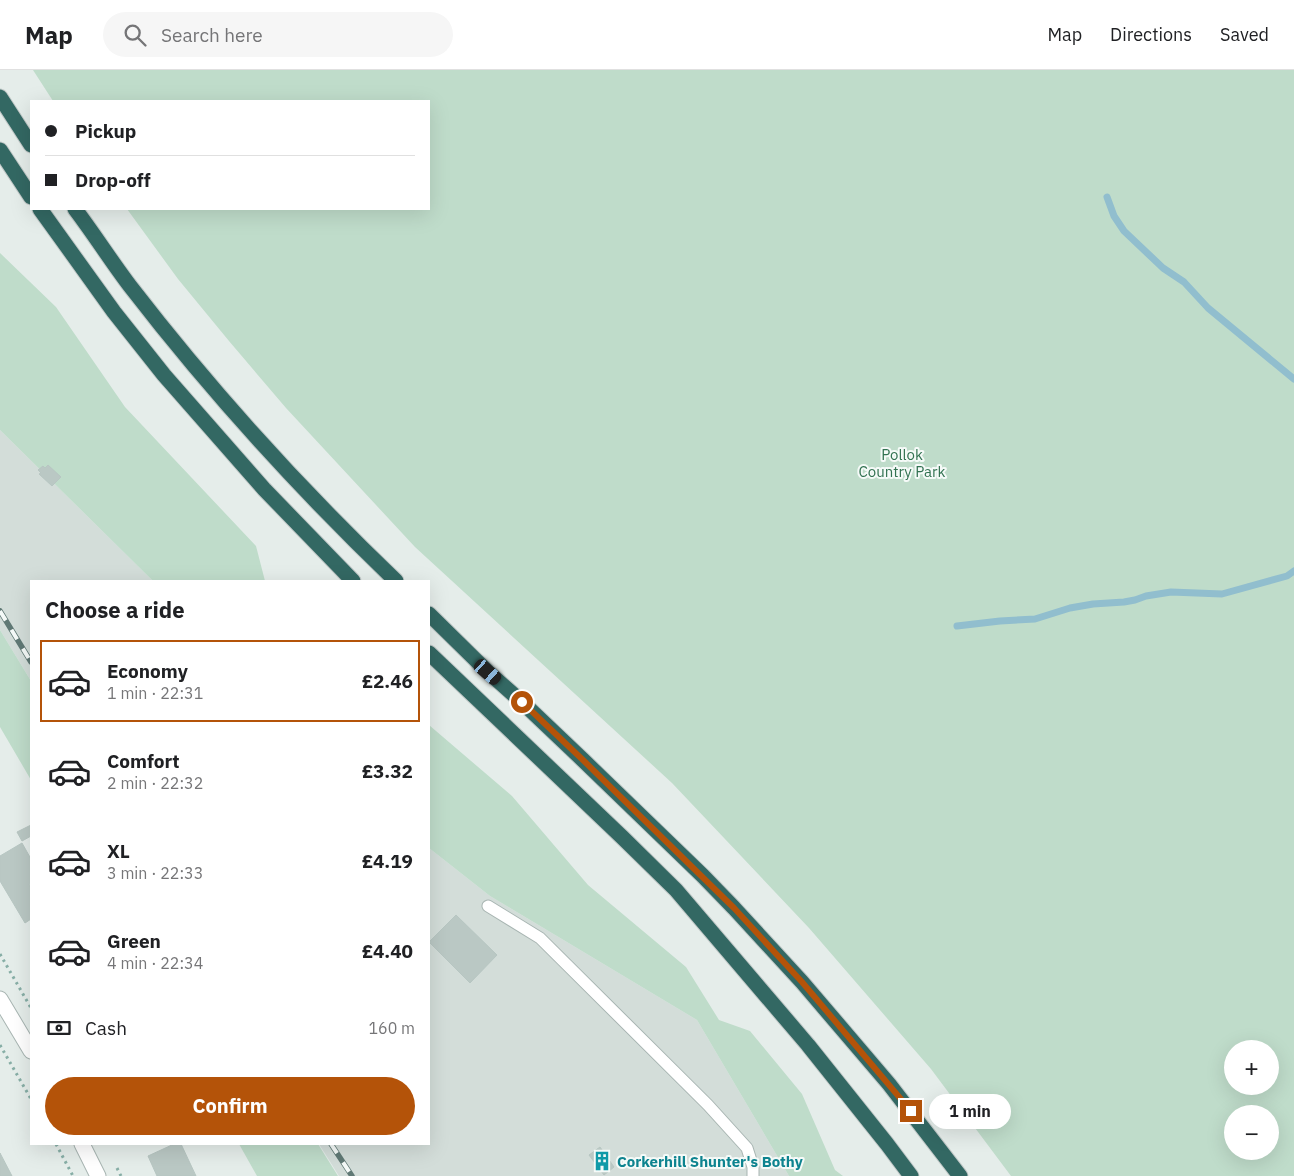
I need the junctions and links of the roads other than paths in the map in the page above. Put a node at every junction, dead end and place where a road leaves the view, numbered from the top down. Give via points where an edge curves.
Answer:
1 (0, 97) edge
2 (30, 143) edge
3 (0, 150) edge
4 (30, 195) edge
5 (41, 210) edge
6 (76, 210) edge
7 (351, 580) edge
8 (395, 580) edge
9 (430, 615) edge
10 (430, 654) edge
11 (488, 906) dead end
12 (0, 999) edge
13 (30, 1049) edge
14 (82, 1145) edge
15 (98, 1176) edge
16 (753, 1176) edge
17 (911, 1176) edge
18 (960, 1176) edge

1 - 2 highway
3 - 4 highway
5 - 7 highway via 164,375 264,489
6 - 8 highway via 134,291 234,412 342,529
9 - 18 highway via 734,908 866,1056
10 - 17 highway via 676,890 808,1045
11 - 16 lane via 540,938 708,1105 747,1148
12 - 13 street
14 - 15 street

